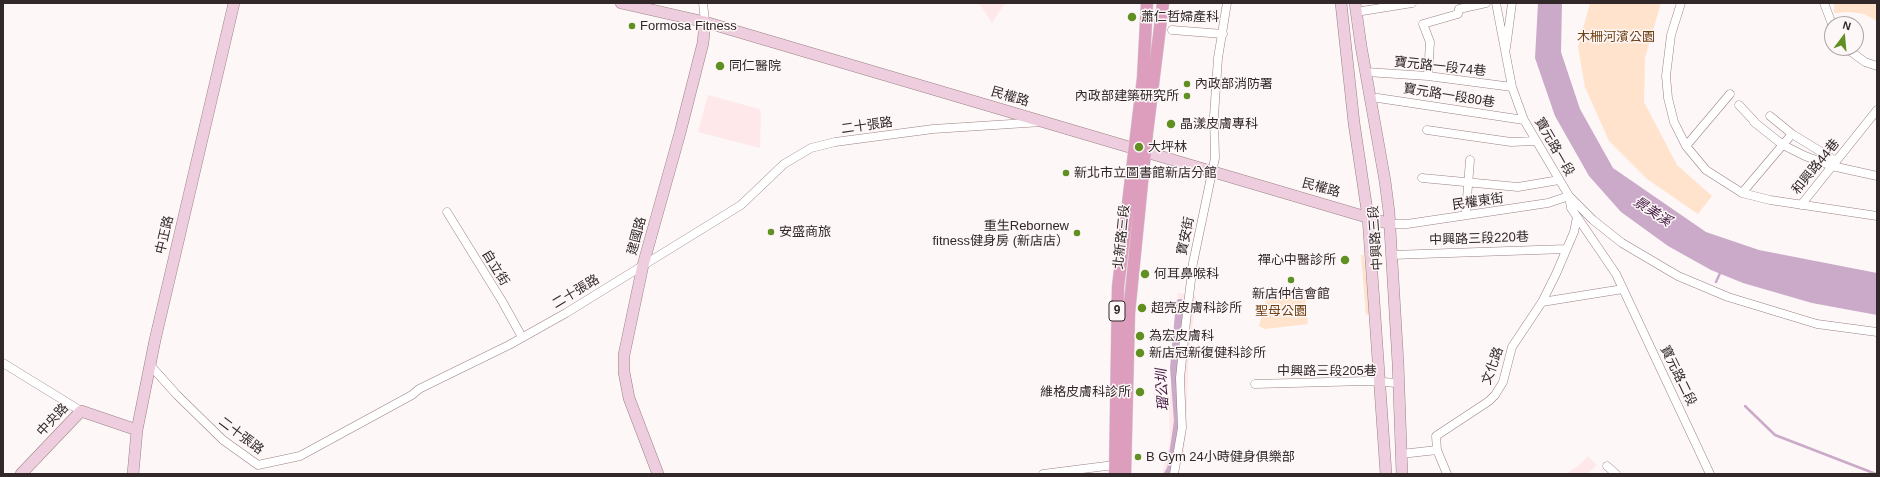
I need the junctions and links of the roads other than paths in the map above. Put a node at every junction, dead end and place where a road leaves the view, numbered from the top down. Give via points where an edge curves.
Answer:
1 (234, 3) edge
2 (621, 3) edge
3 (703, 3) edge
4 (1147, 3) edge
5 (1163, 3) edge
6 (1227, 3) edge
7 (1340, 3) edge
8 (1412, 3) edge
9 (1486, 3) edge
10 (1496, 3) edge
11 (1512, 3) edge
12 (1681, 3) edge
13 (1824, 3) edge
14 (1356, 7) edge
15 (1829, 16) edge
16 (705, 22) junction
17 (1172, 30) dead end
18 (1223, 34) junction
19 (1505, 55) junction
20 (1857, 56) edge
21 (1877, 66) edge
22 (1366, 72) junction
23 (1428, 76) junction
24 (1512, 87) junction
25 (1730, 94) dead end
26 (1370, 99) junction
27 (1739, 105) dead end
28 (1877, 110) edge
29 (1770, 116) dead end
30 (1524, 120) junction
31 (1868, 121) junction
32 (1044, 122) junction
33 (1877, 123) edge
34 (1427, 130) dead end
35 (1792, 134) junction
36 (1535, 141) junction
37 (1783, 145) junction
38 (1686, 146) junction
39 (1140, 150) junction
40 (1470, 160) dead end
41 (1834, 164) junction
42 (1212, 171) junction
43 (1877, 176) edge
44 (1422, 178) dead end
45 (1559, 180) junction
46 (1469, 182) junction
47 (1742, 193) junction
48 (1569, 196) junction
49 (1801, 205) junction
50 (447, 212) dead end
51 (1468, 215) junction
52 (1877, 216) edge
53 (1368, 217) junction
54 (1577, 217) junction
55 (1390, 224) junction
56 (1566, 249) junction
57 (1392, 255) junction
58 (643, 265) junction
59 (1623, 289) junction
60 (1542, 302) junction
61 (1877, 332) edge
62 (522, 337) junction
63 (3, 363) edge
64 (150, 365) junction
65 (1380, 383) junction
66 (1398, 383) junction
67 (1255, 384) dead end
68 (81, 411) junction
69 (136, 430) junction
70 (1437, 450) junction
71 (1401, 454) junction
72 (1607, 466) dead end
73 (1115, 470) edge
74 (21, 474) edge
75 (133, 474) edge
76 (658, 474) edge
77 (1043, 474) edge
78 (1125, 474) edge
79 (1174, 474) edge
80 (1386, 474) edge
81 (1402, 474) edge
82 (1446, 474) edge
83 (1616, 474) edge
84 (1710, 474) edge

1 - 64 street, 中正路
2 - 16 street, 民權路
3 - 16 street, 建國路
4 - 39 main road, 北新路三段 / 9
5 - 39 main road, 北新路三段 / 9
6 - 18 street, 寶安街
7 - 53 street, 中興路三段
8 - 14 street
9 - 23 street via 1460,9 1458,14 1423,24 1430,42
10 - 19 street, 寶元路一段
11 - 19 street
12 - 38 street, 和興路44巷 via 1671,35 1666,76 1674,122
13 - 15 street
14 - 22 street, 中興路三段
16 - 32 street, 民權路
16 - 58 street, 建國路 via 703,43
17 - 18 street
18 - 42 street, 寶安街 via 1218,58 1214,116 1215,158
19 - 24 street, 寶元路一段
20 - 21 street
22 - 23 street, 寶元路一段74巷
22 - 26 street, 中興路三段
23 - 24 street, 寶元路一段74巷
24 - 30 street, 寶元路一段
25 - 38 street
26 - 30 street, 寶元路一段80巷 via 1385,99
26 - 55 street, 中興路三段
27 - 37 street via 1754,122
28 - 31 street, 和興路44巷
29 - 35 street
30 - 36 street, 寶元路一段
31 - 33 street
31 - 41 street, 和興路44巷
32 - 39 street, 民權路
32 - 58 street, 二十張路 via 933,129 835,142 811,148 784,164 741,205
34 - 36 street via 1512,142
35 - 37 street
35 - 41 street
36 - 45 street, 寶元路一段
37 - 41 street via 1805,156
37 - 47 street
38 - 47 street, 和興路44巷 via 1706,170
39 - 42 street, 民權路
39 - 73 main road, 北新路三段 / 9 via 1121,250 1118,287
39 - 78 main road, 北新路三段 / 9 via 1129,313
40 - 46 street
41 - 43 street
41 - 49 street, 和興路44巷
42 - 53 street, 民權路
42 - 79 street, 寶安街 via 1192,270 1180,378 1182,428
44 - 46 street
45 - 46 street via 1518,187
45 - 48 street, 寶元路一段
46 - 51 street via 1466,211
47 - 49 street, 和興路44巷
48 - 51 street, 民權東街 via 1548,203
48 - 54 street, 寶元路一段 via 1571,208
48 - 61 street via 1593,220 1622,243 1678,276 1728,297 1817,324
49 - 52 street
50 - 62 street, 自立街
51 - 55 street, 民權東街
53 - 55 street, 民權路
53 - 65 street, 中興路三段
54 - 56 street via 1574,232
54 - 59 street, 寶元路一段 via 1616,274
55 - 57 street, 中興路三段
56 - 57 street, 中興路三段220巷
56 - 60 street
57 - 66 street, 中興路三段
58 - 62 street, 二十張路
58 - 76 street, 建國路 via 624,355 624,372 629,398
59 - 60 street
59 - 84 street, 寶元路二段
60 - 70 street, 文化路 via 1512,347 1503,382 1495,395 1436,436
62 - 64 street, 二十張路 via 446,374 300,456 258,465 223,440
63 - 68 street
64 - 69 street, 中正路
65 - 66 street, 中興路三段205巷
65 - 67 street, 中興路三段205巷
65 - 80 street, 中興路三段
66 - 71 street, 中興路三段
68 - 69 street, 中央路
68 - 74 street, 中央路
69 - 75 street, 中正路
70 - 71 street
70 - 82 street
71 - 81 street, 中興路三段
72 - 83 street
73 - 77 street

